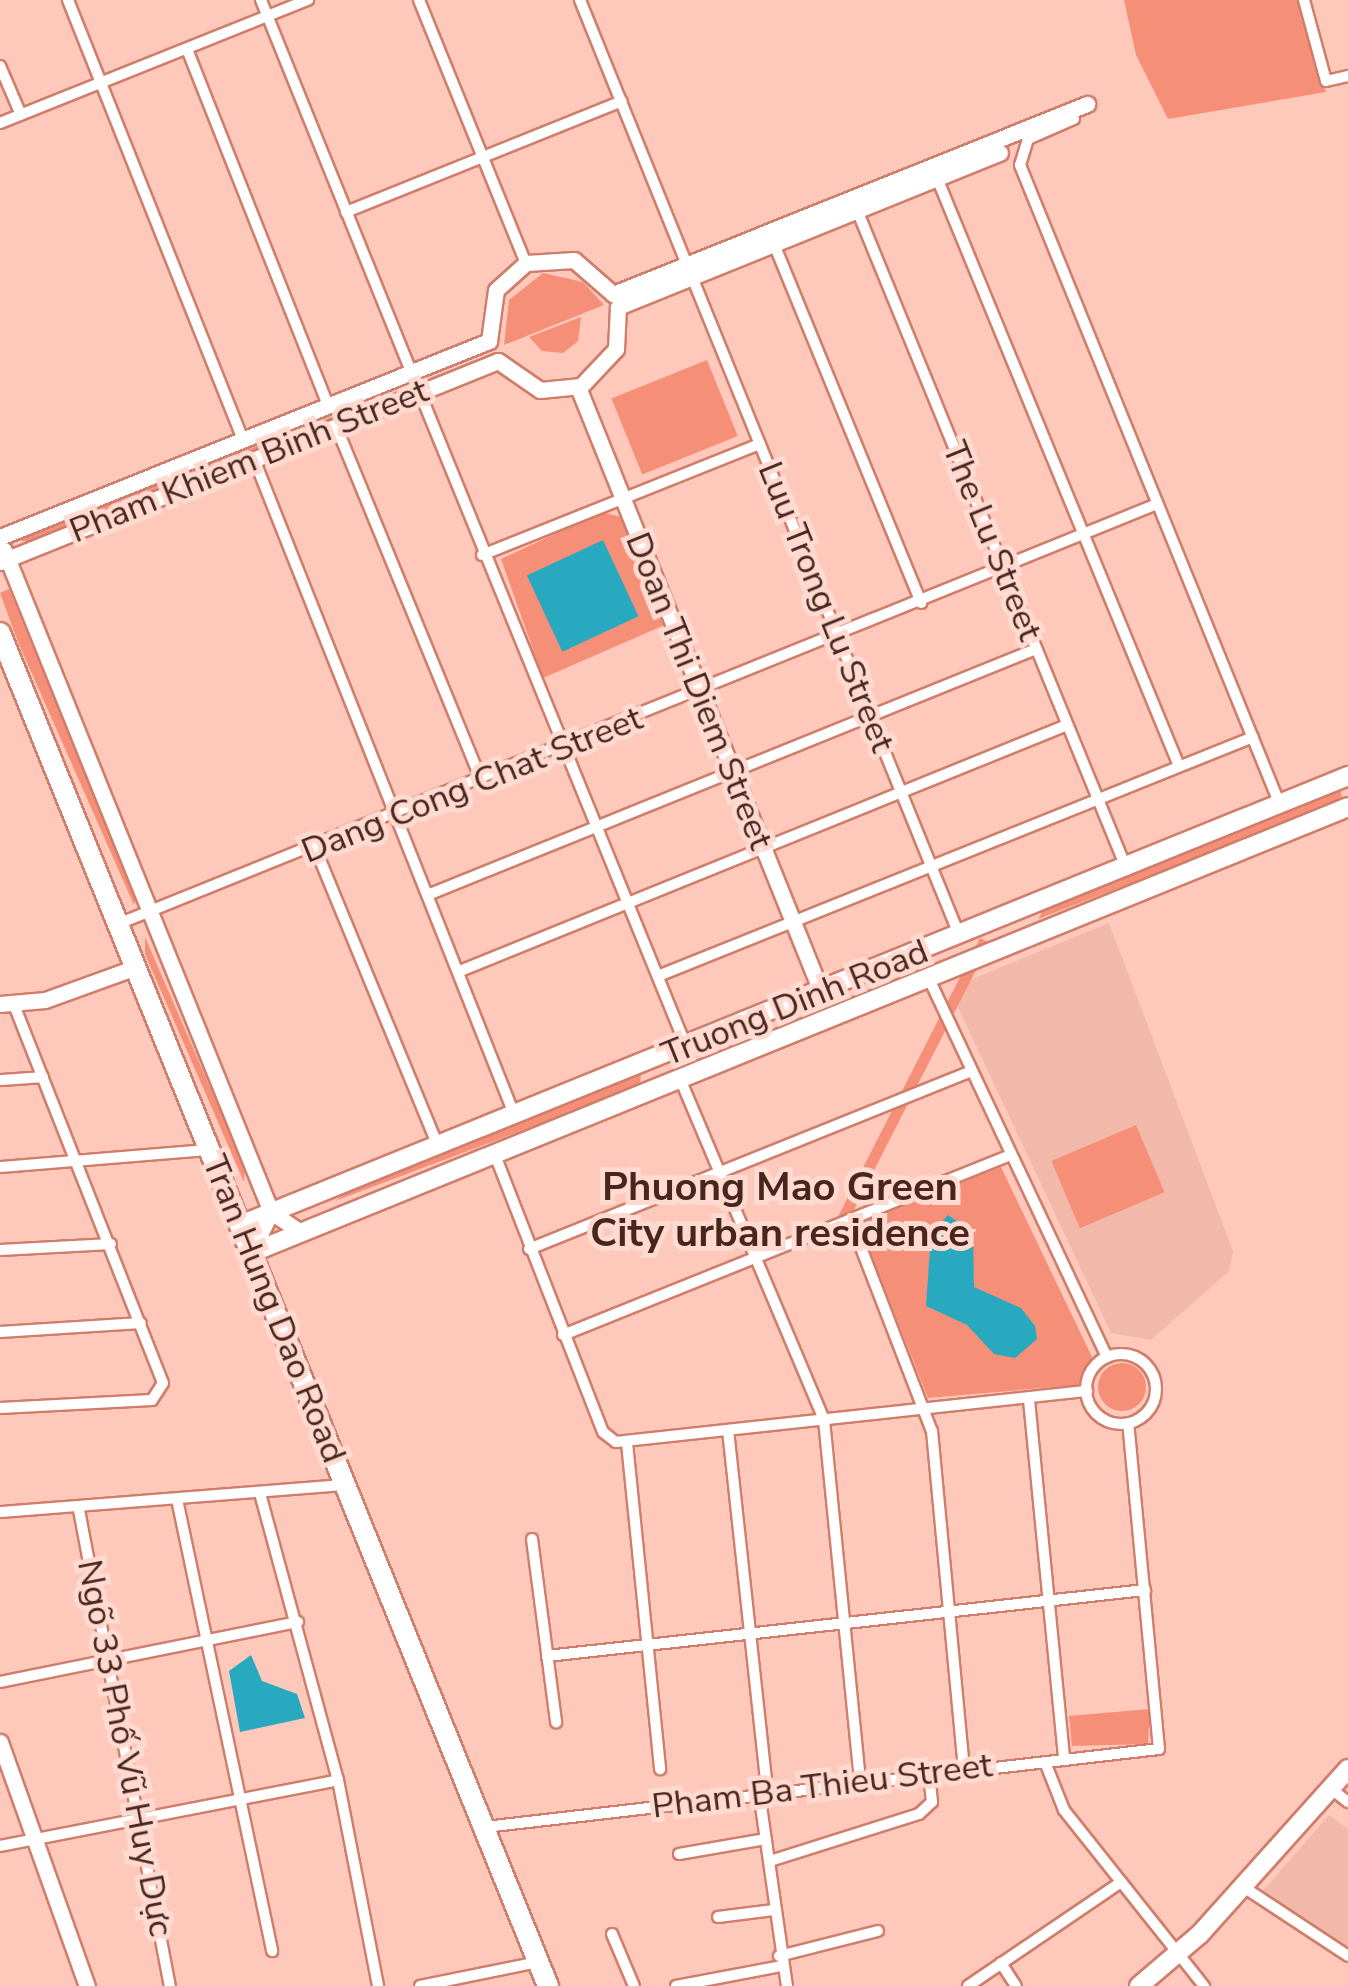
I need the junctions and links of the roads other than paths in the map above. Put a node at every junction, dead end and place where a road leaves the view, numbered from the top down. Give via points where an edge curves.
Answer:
1 (68, 0) edge
2 (261, 0) edge
3 (308, 0) edge
4 (420, 0) edge
5 (580, 0) edge
6 (1304, 0) edge
7 (268, 16) junction
8 (187, 49) junction
9 (0, 66) edge
10 (1348, 76) edge
11 (101, 83) junction
12 (622, 102) junction
13 (1087, 104) dead end
14 (20, 115) junction
15 (1074, 120) dead end
16 (0, 124) edge
17 (1000, 153) dead end
18 (484, 156) junction
19 (937, 178) junction
20 (858, 210) junction
21 (346, 212) junction
22 (774, 244) junction
23 (526, 263) junction
24 (690, 271) junction
25 (616, 301) junction
26 (411, 372) junction
27 (578, 387) junction
28 (420, 393) junction
29 (328, 405) junction
30 (336, 426) junction
31 (243, 440) junction
32 (760, 444) junction
33 (254, 460) junction
34 (622, 499) junction
35 (1157, 504) junction
36 (1082, 537) junction
37 (0, 538) edge
38 (482, 555) junction
39 (4, 560) edge
40 (1004, 569) junction
41 (921, 602) junction
42 (0, 632) edge
43 (838, 637) junction
44 (1036, 649) junction
45 (700, 692) junction
46 (871, 718) junction
47 (1067, 724) junction
48 (1254, 737) junction
49 (563, 748) junction
50 (1178, 766) junction
51 (733, 774) junction
52 (1348, 776) edge
53 (482, 780) junction
54 (901, 793) junction
55 (1098, 802) junction
56 (1280, 805) junction
57 (1348, 807) edge
58 (398, 814) junction
59 (595, 828) junction
60 (763, 848) junction
61 (316, 850) junction
62 (933, 870) junction
63 (1127, 871) junction
64 (430, 894) junction
65 (627, 903) junction
66 (151, 911) junction
67 (1014, 915) junction
68 (793, 923) junction
69 (118, 924) junction
70 (960, 938) junction
71 (1024, 939) junction
72 (136, 967) junction
73 (460, 971) junction
74 (658, 976) junction
75 (929, 979) junction
76 (822, 994) junction
77 (7, 1004) edge
78 (678, 1050) junction
79 (967, 1073) junction
80 (43, 1077) junction
81 (0, 1080) edge
82 (681, 1080) junction
83 (514, 1114) junction
84 (437, 1144) junction
85 (209, 1150) junction
86 (495, 1155) junction
87 (1008, 1156) junction
88 (78, 1162) junction
89 (0, 1167) edge
90 (721, 1172) junction
91 (270, 1212) junction
92 (850, 1218) junction
93 (240, 1224) junction
94 (301, 1232) junction
95 (111, 1244) junction
96 (529, 1248) junction
97 (0, 1250) edge
98 (251, 1253) junction
99 (752, 1257) junction
100 (140, 1323) junction
101 (0, 1332) edge
102 (563, 1335) junction
103 (1107, 1357) junction
104 (1087, 1392) junction
105 (1029, 1400) junction
106 (0, 1408) edge
107 (927, 1410) junction
108 (824, 1420) junction
109 (1128, 1423) junction
110 (728, 1430) junction
111 (627, 1443) junction
112 (346, 1484) junction
113 (261, 1497) junction
114 (178, 1504) junction
115 (80, 1510) junction
116 (0, 1512) edge
117 (532, 1539) dead end
118 (1145, 1590) junction
119 (1053, 1603) junction
120 (948, 1612) junction
121 (298, 1622) junction
122 (850, 1623) junction
123 (749, 1635) junction
124 (206, 1643) junction
125 (647, 1644) junction
126 (547, 1656) junction
127 (107, 1660) junction
128 (0, 1682) edge
129 (556, 1722) dead end
130 (0, 1742) edge
131 (1064, 1760) junction
132 (1044, 1762) junction
133 (964, 1768) junction
134 (660, 1769) dead end
135 (1348, 1769) edge
136 (929, 1772) junction
137 (338, 1780) junction
138 (860, 1781) junction
139 (1330, 1788) junction
140 (763, 1792) junction
141 (241, 1800) junction
142 (1348, 1802) edge
143 (138, 1821) junction
144 (485, 1827) junction
145 (36, 1839) junction
146 (766, 1840) junction
147 (0, 1846) edge
148 (678, 1854) dead end
149 (770, 1861) junction
150 (1121, 1882) junction
151 (1242, 1886) junction
152 (774, 1910) junction
153 (718, 1918) dead end
154 (878, 1931) dead end
155 (612, 1934) dead end
156 (272, 1950) dead end
157 (1177, 1954) junction
158 (1348, 1956) edge
159 (780, 1961) junction
160 (538, 1962) junction
161 (1002, 1963) junction
162 (88, 1986) edge
163 (170, 1986) edge
164 (378, 1986) edge
165 (420, 1986) edge
166 (548, 1986) edge
167 (634, 1986) edge
168 (676, 1986) edge
169 (787, 1986) edge
170 (968, 1986) edge
171 (1016, 1986) edge
172 (1139, 1986) edge
173 (1204, 1986) edge

1 - 11 street
2 - 7 street
3 - 7 street
4 - 18 street
5 - 12 street, Luu Trong Lu Street
6 - 10 street via 1326,81
7 - 8 street
7 - 21 street
8 - 11 street
8 - 29 street
9 - 14 street
11 - 14 street
11 - 31 street
12 - 18 street
12 - 24 street, Luu Trong Lu Street
13 - 24 street
14 - 16 street
15 - 35 street via 1028,139 1020,166
17 - 19 street
18 - 21 street
18 - 23 street
19 - 20 street
19 - 36 street
20 - 22 street
20 - 40 street, The Lu Street
21 - 26 street
22 - 24 street
22 - 41 street
23 - 25 street via 574,260
23 - 26 street, Pham Khiem Binh Street via 496,290 489,341
24 - 25 street
24 - 32 street, Luu Trong Lu Street
25 - 27 street via 612,358
26 - 29 street, Pham Khiem Binh Street
27 - 28 street, Pham Khiem Binh Street via 530,387 498,361
27 - 34 street, Doan Thi Diem Street
28 - 30 street, Pham Khiem Binh Street
28 - 38 street
29 - 31 street, Pham Khiem Binh Street
30 - 33 street, Pham Khiem Binh Street
30 - 53 street
31 - 37 street, Pham Khiem Binh Street
32 - 34 street
32 - 43 street, Luu Trong Lu Street
33 - 39 street, Pham Khiem Binh Street
33 - 58 street
34 - 38 street
34 - 45 street, Doan Thi Diem Street
35 - 36 street, Dang Cong Chat Street
35 - 48 street
36 - 40 street, Dang Cong Chat Street
36 - 50 street
37 - 39 street, Tran Hung Dao Road
38 - 49 street
39 - 66 street, Tran Hung Dao Road
40 - 41 street, Dang Cong Chat Street
40 - 44 street, The Lu Street
41 - 43 street, Dang Cong Chat Street
42 - 69 highway, Tran Hung Dao Road
43 - 45 street, Dang Cong Chat Street
43 - 46 street, Luu Trong Lu Street
44 - 46 street
44 - 47 street, The Lu Street
45 - 49 street, Dang Cong Chat Street
45 - 51 street, Doan Thi Diem Street
46 - 51 street
46 - 54 street, Luu Trong Lu Street
47 - 54 street
47 - 55 street, The Lu Street
48 - 50 street
48 - 56 street
49 - 53 street, Dang Cong Chat Street
49 - 59 street
50 - 55 street
51 - 59 street
51 - 60 street, Doan Thi Diem Street
52 - 56 main road, Truong Dinh Road
53 - 58 street, Dang Cong Chat Street
54 - 60 street
54 - 62 street, Luu Trong Lu Street
55 - 62 street
55 - 63 street, The Lu Street
56 - 63 main road, Truong Dinh Road
57 - 71 main road, Truong Dinh Road
58 - 61 street, Dang Cong Chat Street
58 - 64 street
59 - 64 street
59 - 65 street
60 - 65 street
60 - 68 street, Doan Thi Diem Street
61 - 66 street, Dang Cong Chat Street
61 - 84 street
62 - 68 street
62 - 70 street, Luu Trong Lu Street
63 - 67 main road, Truong Dinh Road
64 - 73 street
65 - 73 street
65 - 74 street
66 - 69 street, Dang Cong Chat Street
66 - 91 street, Tran Hung Dao Road
67 - 70 main road, Truong Dinh Road
67 - 71 main road
68 - 74 street
68 - 76 street, Doan Thi Diem Street
69 - 72 highway, Tran Hung Dao Road
70 - 76 main road, Truong Dinh Road
71 - 75 main road, Truong Dinh Road
72 - 77 street
72 - 85 highway, Tran Hung Dao Road
73 - 83 street
74 - 78 street
75 - 79 street
75 - 82 main road, Truong Dinh Road
76 - 78 main road, Truong Dinh Road
77 - 80 street
78 - 82 main road
78 - 83 main road, Truong Dinh Road
79 - 87 street
79 - 90 street
80 - 81 street
80 - 88 street
82 - 86 main road, Truong Dinh Road
82 - 90 street
83 - 84 main road, Truong Dinh Road
84 - 91 main road, Truong Dinh Road
85 - 88 street
85 - 93 highway, Tran Hung Dao Road
86 - 94 main road, Truong Dinh Road
86 - 96 street
87 - 92 street
87 - 103 street
88 - 89 street
88 - 95 street
90 - 96 street
90 - 99 street
91 - 93 main road, Truong Dinh Road
91 - 94 street
91 - 98 street
92 - 99 street
92 - 107 street
93 - 98 highway, Tran Hung Dao Road
94 - 98 main road, Truong Dinh Road
95 - 97 street
95 - 100 street
96 - 102 street
98 - 112 highway, Tran Hung Dao Road
99 - 102 street
99 - 108 street
100 - 101 street
100 - 106 street via 161,1393
102 - 111 street via 603,1432
103 - 104 street
103 - 109 street via 1137,1358 1154,1378 1152,1405
104 - 105 street
104 - 109 street via 1098,1414
105 - 107 street
105 - 119 street
107 - 108 street
107 - 120 street
108 - 110 street
108 - 122 street
109 - 118 street
110 - 111 street
110 - 123 street
111 - 125 street
112 - 113 street
112 - 144 highway, Tran Hung Dao Road
113 - 114 street
113 - 121 street via 282,1594
114 - 115 street
114 - 124 street
115 - 116 street
115 - 127 street, Ngõ 33 Phố Vũ Huy Dực
117 - 126 street
118 - 119 street
118 - 131 street, Pham Ba Thieu Street via 1159,1749
119 - 120 street
119 - 131 street
120 - 122 street
120 - 133 street
121 - 124 street
121 - 137 street
122 - 123 street
122 - 138 street
123 - 125 street
123 - 140 street
124 - 127 street
124 - 141 street
125 - 126 street
125 - 134 street
126 - 129 street
127 - 128 street
127 - 143 street, Ngõ 33 Phố Vũ Huy Dực
130 - 145 street
131 - 132 street, Pham Ba Thieu Street
132 - 133 street, Pham Ba Thieu Street
132 - 150 street via 1064,1810
133 - 136 street, Pham Ba Thieu Street
135 - 139 main road
136 - 138 street, Pham Ba Thieu Street
136 - 149 street via 932,1802 919,1814
137 - 141 street
137 - 164 street
138 - 140 street, Pham Ba Thieu Street
139 - 142 street
139 - 151 main road
140 - 144 street, Pham Ba Thieu Street
140 - 146 street
141 - 143 street
141 - 156 street
143 - 145 street
143 - 163 street, Ngõ 33 Phố Vũ Huy Dực
144 - 160 highway, Tran Hung Dao Road
145 - 147 street
145 - 162 street
146 - 148 street
146 - 149 street
149 - 152 street
150 - 157 street
150 - 161 street
151 - 157 main road
151 - 158 street
152 - 153 street
152 - 159 street
154 - 159 street
155 - 167 street
157 - 172 main road
157 - 173 street
159 - 168 street
159 - 169 street
160 - 165 street
160 - 166 highway, Tran Hung Dao Road
161 - 170 street
161 - 171 street

